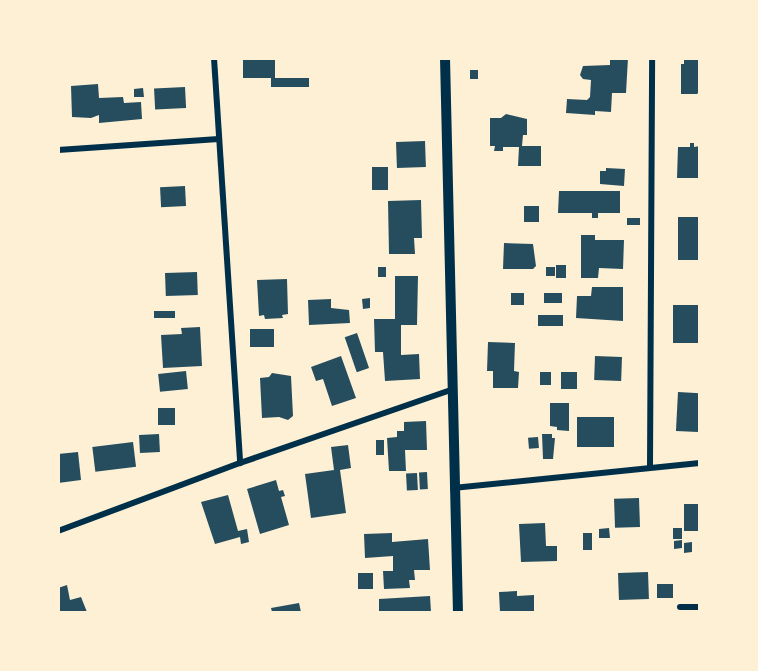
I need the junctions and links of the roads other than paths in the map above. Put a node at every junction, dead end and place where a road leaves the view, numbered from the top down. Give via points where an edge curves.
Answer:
1 (214, 58) edge
2 (445, 58) edge
3 (652, 58) edge
4 (219, 139) junction
5 (58, 150) edge
6 (451, 390) junction
7 (240, 463) junction
8 (699, 463) edge
9 (650, 466) junction
10 (453, 488) junction
11 (58, 531) edge
12 (680, 607) dead end
13 (699, 607) edge
14 (458, 612) edge

1 - 4 street
2 - 6 street
3 - 9 street
4 - 5 street
4 - 7 street
6 - 7 street
6 - 10 street
7 - 11 street
8 - 9 street
9 - 10 street
10 - 14 street
12 - 13 street

